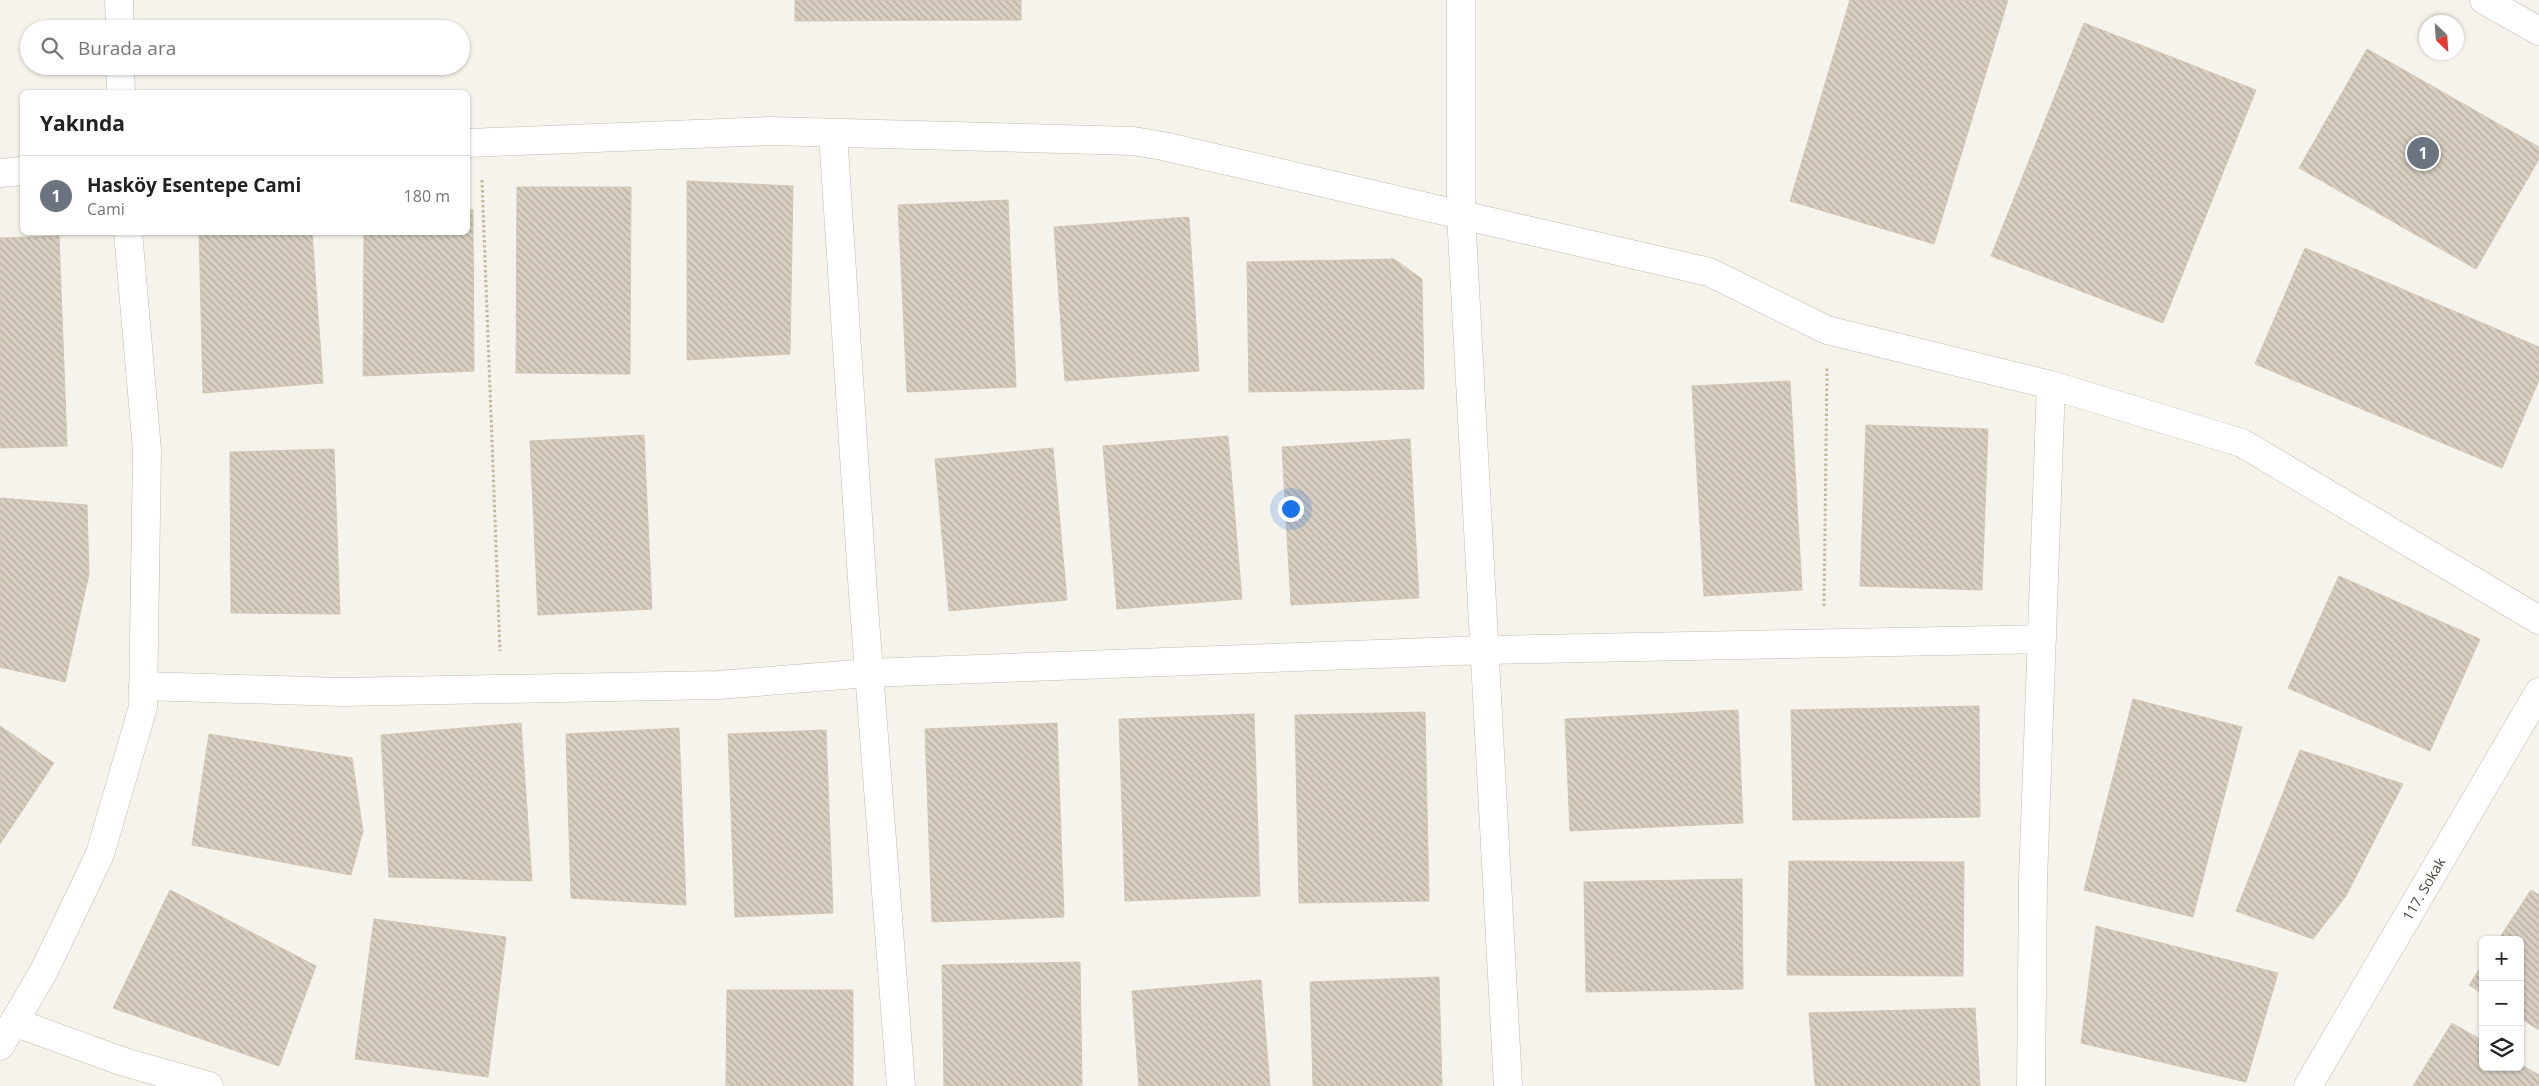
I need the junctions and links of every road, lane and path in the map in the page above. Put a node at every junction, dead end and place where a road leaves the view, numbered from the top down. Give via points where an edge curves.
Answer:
1 (119, 0) edge
2 (1462, 0) edge
3 (2484, 0) edge
4 (120, 20) edge
5 (2539, 31) edge
6 (120, 75) edge
7 (121, 90) edge
8 (833, 133) junction
9 (474, 143) edge
10 (20, 171) edge
11 (0, 173) edge
12 (1461, 214) junction
13 (128, 235) edge
14 (1827, 330) junction
15 (2051, 386) junction
16 (2539, 620) edge
17 (2042, 639) junction
18 (1824, 643) junction
19 (1485, 650) junction
20 (869, 673) junction
21 (144, 686) junction
22 (502, 689) junction
23 (2539, 692) edge
24 (14, 1022) junction
25 (0, 1046) edge
26 (209, 1086) edge
27 (902, 1086) edge
28 (1508, 1086) edge
29 (2031, 1086) edge
30 (2308, 1086) edge

1 - 4 street
2 - 12 street
3 - 5 street
6 - 7 street
8 - 9 street via 769,131
8 - 12 street via 1133,141
8 - 20 street
9 - 22 path
10 - 11 street
12 - 14 street via 1709,272
12 - 19 street
13 - 21 street via 146,450
14 - 15 street
14 - 18 path
15 - 16 street via 2242,443
15 - 17 street
17 - 18 street
17 - 29 street via 2033,882
18 - 19 street
19 - 20 street
19 - 28 street
20 - 22 street via 718,685
20 - 27 street
21 - 22 street via 341,692
21 - 24 street via 143,706 100,854 44,971
23 - 30 street, 117. Sokak
24 - 25 street
24 - 26 street via 124,1062

